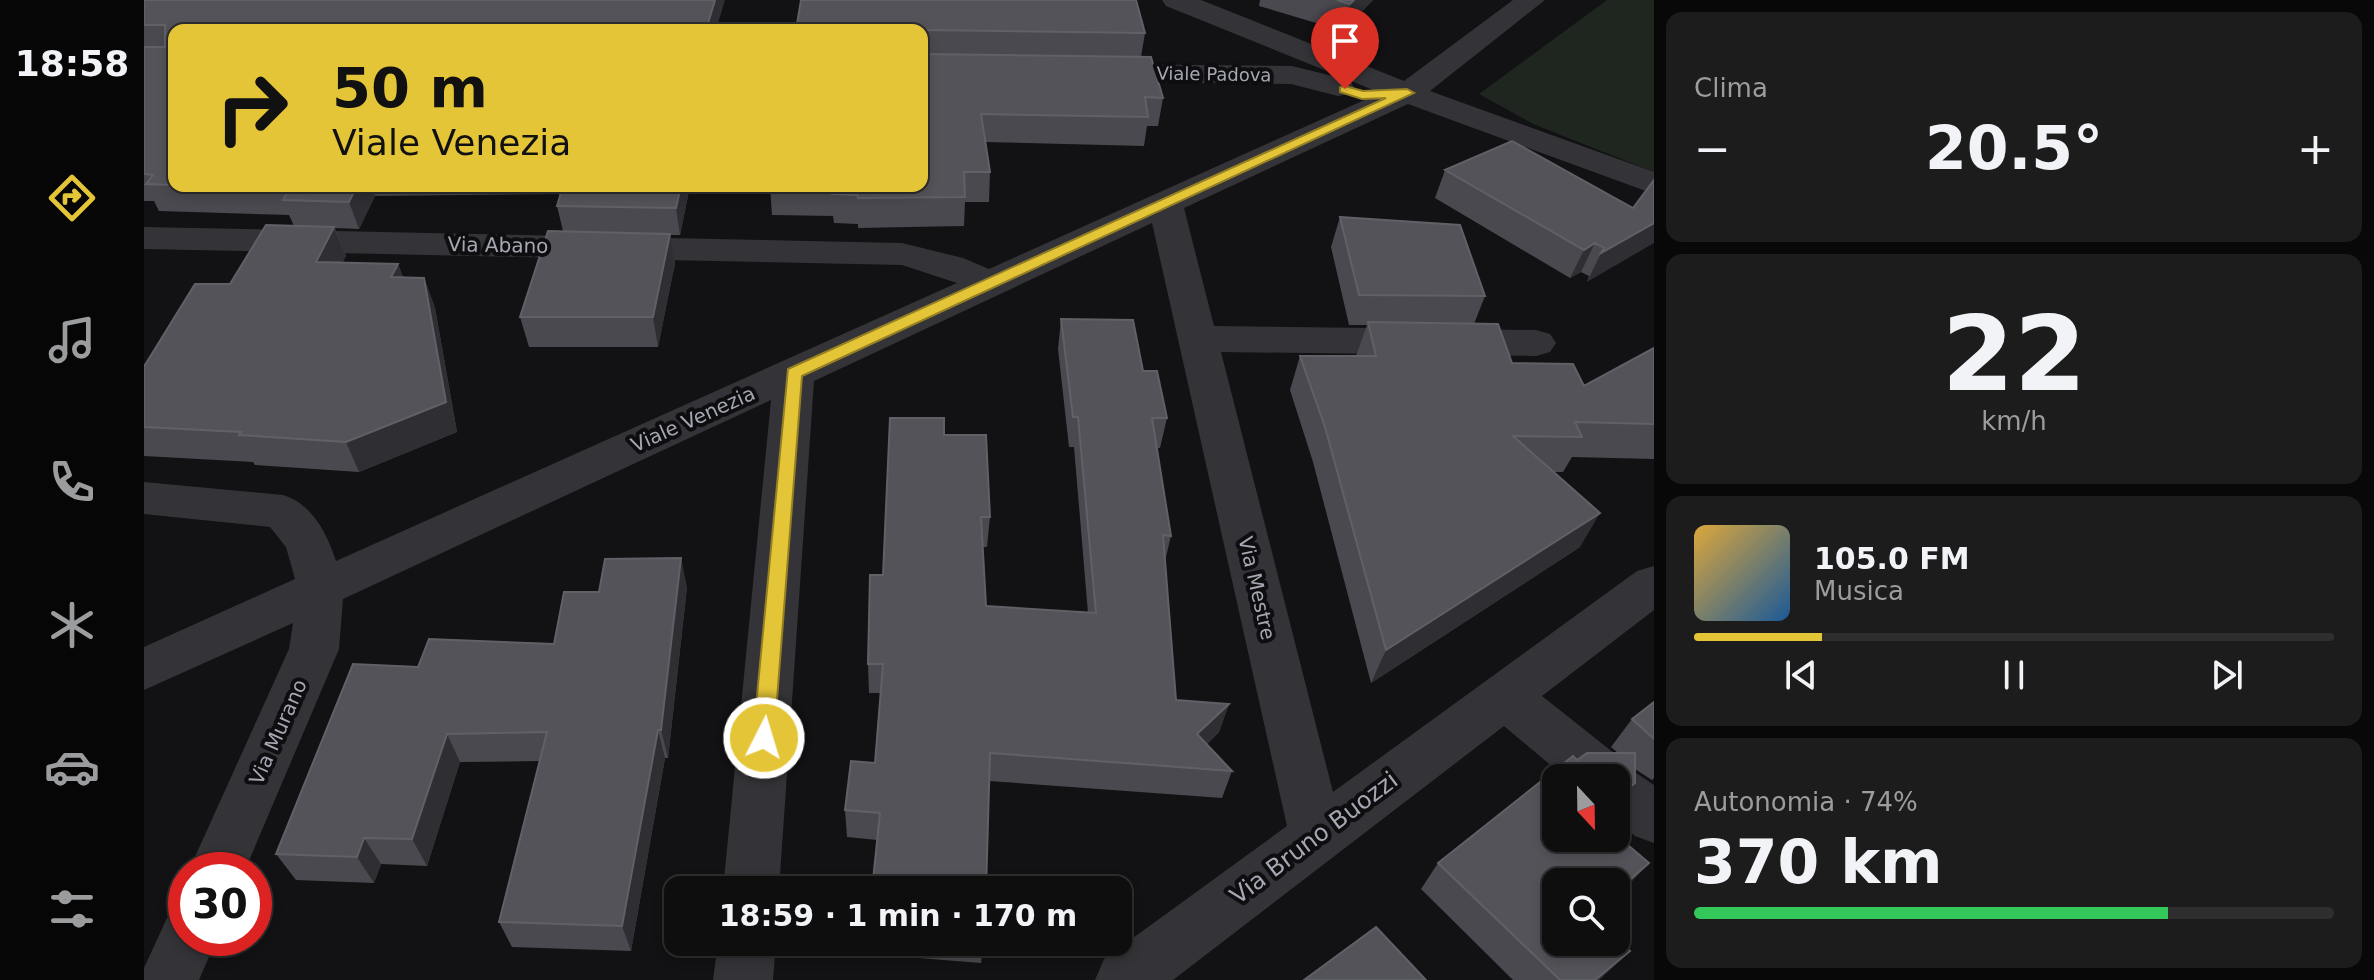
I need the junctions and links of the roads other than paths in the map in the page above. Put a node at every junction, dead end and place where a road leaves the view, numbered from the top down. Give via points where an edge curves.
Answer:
1 (1176, 0) edge
2 (1531, 0) edge
3 (1285, 44) junction
4 (1061, 72) edge
5 (1292, 75) junction
6 (1407, 93) junction
7 (1654, 184) edge
8 (1165, 203) junction
9 (144, 238) edge
10 (990, 283) junction
11 (1197, 339) junction
12 (1536, 343) dead end
13 (794, 373) junction
14 (144, 498) edge
15 (1654, 584) edge
16 (321, 588) junction
17 (144, 669) edge
18 (1504, 696) junction
19 (1588, 764) edge
20 (1630, 798) edge
21 (1654, 818) edge
22 (1317, 836) junction
23 (225, 852) edge
24 (752, 876) edge
25 (180, 956) edge
26 (746, 956) edge
27 (169, 980) edge
28 (743, 980) edge
29 (1125, 980) edge

1 - 3 street
2 - 6 street, Viale Venezia
3 - 5 street via 1299,59 1300,68
3 - 6 street
4 - 5 street, Viale Padova
5 - 6 street, Viale Padova via 1362,95
6 - 7 street
6 - 8 street, Viale Venezia
8 - 10 street, Viale Venezia
8 - 11 street, Via Mestre
9 - 10 street, Via Abano via 902,254
10 - 13 street, Viale Venezia
11 - 12 street
11 - 22 street, Via Mestre
13 - 16 street, Viale Venezia
13 - 24 street
14 - 16 street via 283,512 307,541
15 - 18 street, Via Bruno Buozzi
16 - 17 street, Viale Venezia
16 - 23 street, Via Murano via 314,649
18 - 19 street
18 - 22 street, Via Bruno Buozzi
20 - 21 street
22 - 29 street, Via Bruno Buozzi
25 - 27 street
26 - 28 street

